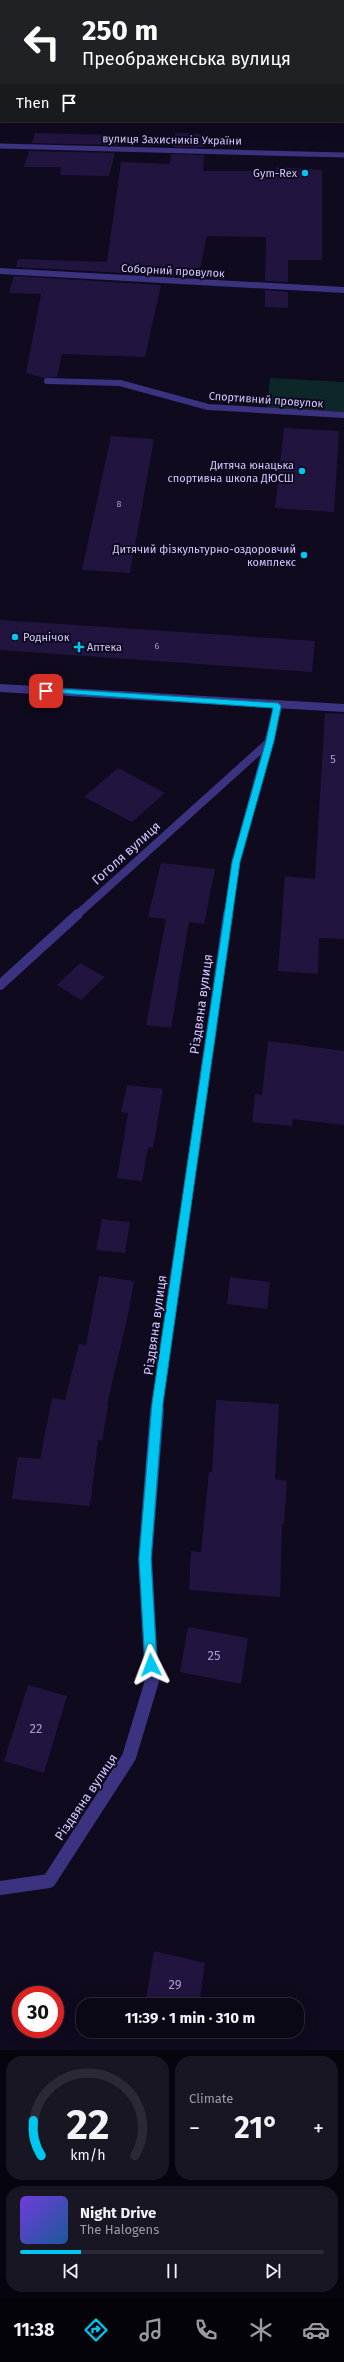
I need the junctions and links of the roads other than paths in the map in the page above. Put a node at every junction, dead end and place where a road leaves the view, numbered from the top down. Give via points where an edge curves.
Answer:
1 (0, 146) edge
2 (344, 155) edge
3 (0, 271) edge
4 (344, 290) edge
5 (47, 381) dead end
6 (344, 415) edge
7 (0, 688) edge
8 (278, 706) junction
9 (344, 708) edge
10 (270, 741) junction
11 (0, 985) edge
12 (0, 1888) edge

1 - 2 street, вулиця Захисників України
3 - 4 street, Соборний провулок
5 - 6 street, Спортивний провулок via 120,383 208,408
7 - 8 street
8 - 9 street
8 - 10 street, Різдвяна вулиця
10 - 11 street, Гоголя вулиця
10 - 12 street, Різдвяна вулиця via 236,862 158,1403 145,1559 152,1680 130,1757 48,1880

